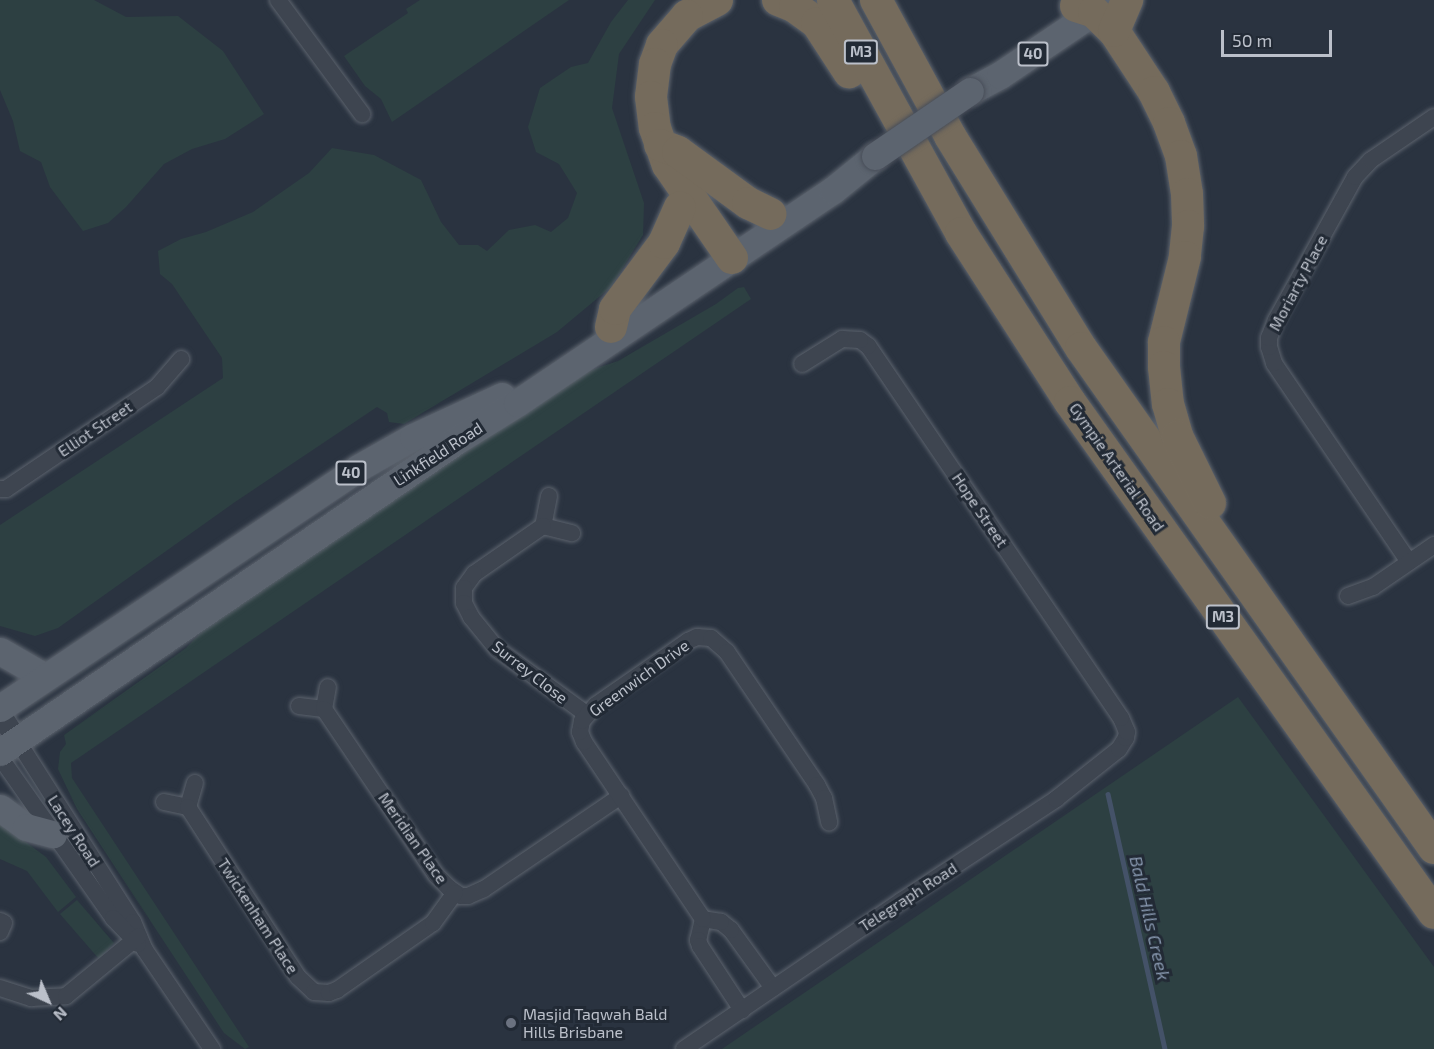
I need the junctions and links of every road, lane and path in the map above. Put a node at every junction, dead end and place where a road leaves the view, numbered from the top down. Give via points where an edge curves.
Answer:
1 (278, 0) edge
2 (676, 0) edge
3 (717, 0) edge
4 (778, 0) edge
5 (832, 0) edge
6 (876, 0) edge
7 (1127, 0) edge
8 (1096, 10) edge
9 (889, 104) junction
10 (362, 114) dead end
11 (1434, 117) edge
12 (659, 144) junction
13 (875, 156) junction
14 (680, 207) junction
15 (771, 213) junction
16 (722, 256) junction
17 (611, 327) junction
18 (182, 359) dead end
19 (802, 364) dead end
20 (0, 489) edge
21 (549, 496) dead end
22 (543, 526) junction
23 (572, 532) dead end
24 (1434, 545) edge
25 (1227, 557) junction
26 (1409, 562) junction
27 (1348, 596) dead end
28 (0, 651) edge
29 (45, 677) junction
30 (328, 687) dead end
31 (299, 706) dead end
32 (0, 708) edge
33 (324, 709) junction
34 (0, 714) edge
35 (586, 714) junction
36 (1126, 738) joint
37 (6, 749) edge
38 (195, 783) dead end
39 (621, 796) junction
40 (164, 802) dead end
41 (188, 807) junction
42 (0, 808) edge
43 (829, 822) dead end
44 (53, 834) junction
45 (1434, 848) edge
46 (454, 893) junction
47 (1434, 912) edge
48 (703, 919) junction
49 (0, 921) edge
50 (0, 932) edge
51 (139, 942) junction
52 (0, 988) edge
53 (773, 988) junction
54 (742, 1010) junction
55 (212, 1049) edge
56 (684, 1049) edge

1 - 10 street
2 - 14 highway via 643,50 637,97 645,146
3 - 12 highway via 687,16 662,45 651,97
4 - 9 highway via 817,23 855,82
5 - 9 highway, Gympie Arterial Road / M3
6 - 25 highway, M3 via 1016,247 1081,348
7 - 8 highway
8 - 13 main road, Linkfield Road / 40, bridge via 1016,48 970,91
8 - 25 highway via 1154,92 1181,156 1188,226 1185,257 1164,342 1168,404 1177,436 1203,493 1222,520
9 - 47 highway, Gympie Arterial Road / M3 via 961,233 1070,402
11 - 26 street, Moriarty Place via 1371,160 1355,177 1269,338 1274,363
12 - 15 highway via 678,152 748,203
12 - 16 highway
13 - 15 main road, Linkfield Road / 40
13 - 16 main road, Linkfield Road / 40 via 834,190
14 - 16 highway
14 - 17 highway via 664,243 615,309
15 - 16 main road, Linkfield Road / 40
16 - 17 main road, Linkfield Road / 40
16 - 37 main road, Linkfield Road / 40
17 - 29 main road, Linkfield Road / 40 via 531,382 413,437 358,468
18 - 20 street, Elliot Street via 157,387 6,489
19 - 36 street, Hope Street via 842,339 860,340 868,346 1121,718
21 - 22 street
22 - 23 street
22 - 35 street, Surrey Close via 474,574 464,588 464,603 497,649
24 - 26 street
25 - 45 highway, M3
26 - 27 street via 1373,587
28 - 29 main road
29 - 32 main road, Linkfield Road / 40
30 - 33 street
31 - 33 street
33 - 46 street, Meridian Place via 436,875
34 - 37 street, Lacey Road
35 - 39 street, Greenwich Drive via 582,738
35 - 43 street, Greenwich Drive via 688,641 711,638 727,652 817,785
36 - 53 street, Telegraph Road via 1119,749 1056,799
37 - 44 street, Lacey Road
37 - 51 street, Lacey Road via 133,921
38 - 41 street
39 - 46 street, Meridian Place via 484,889 468,896
39 - 48 street, Greenwich Drive
40 - 41 street
41 - 46 street, Twickenham Place via 298,977 314,992 337,990 433,923
42 - 44 main road via 26,826
44 - 51 street, Lacey Road via 113,918
48 - 53 street via 721,922 731,930
48 - 54 street via 700,946
49 - 50 street via 4,923
51 - 52 street via 66,996 31,998
51 - 55 street, Lacey Road
53 - 54 street, Telegraph Road
54 - 56 street, Telegraph Road

